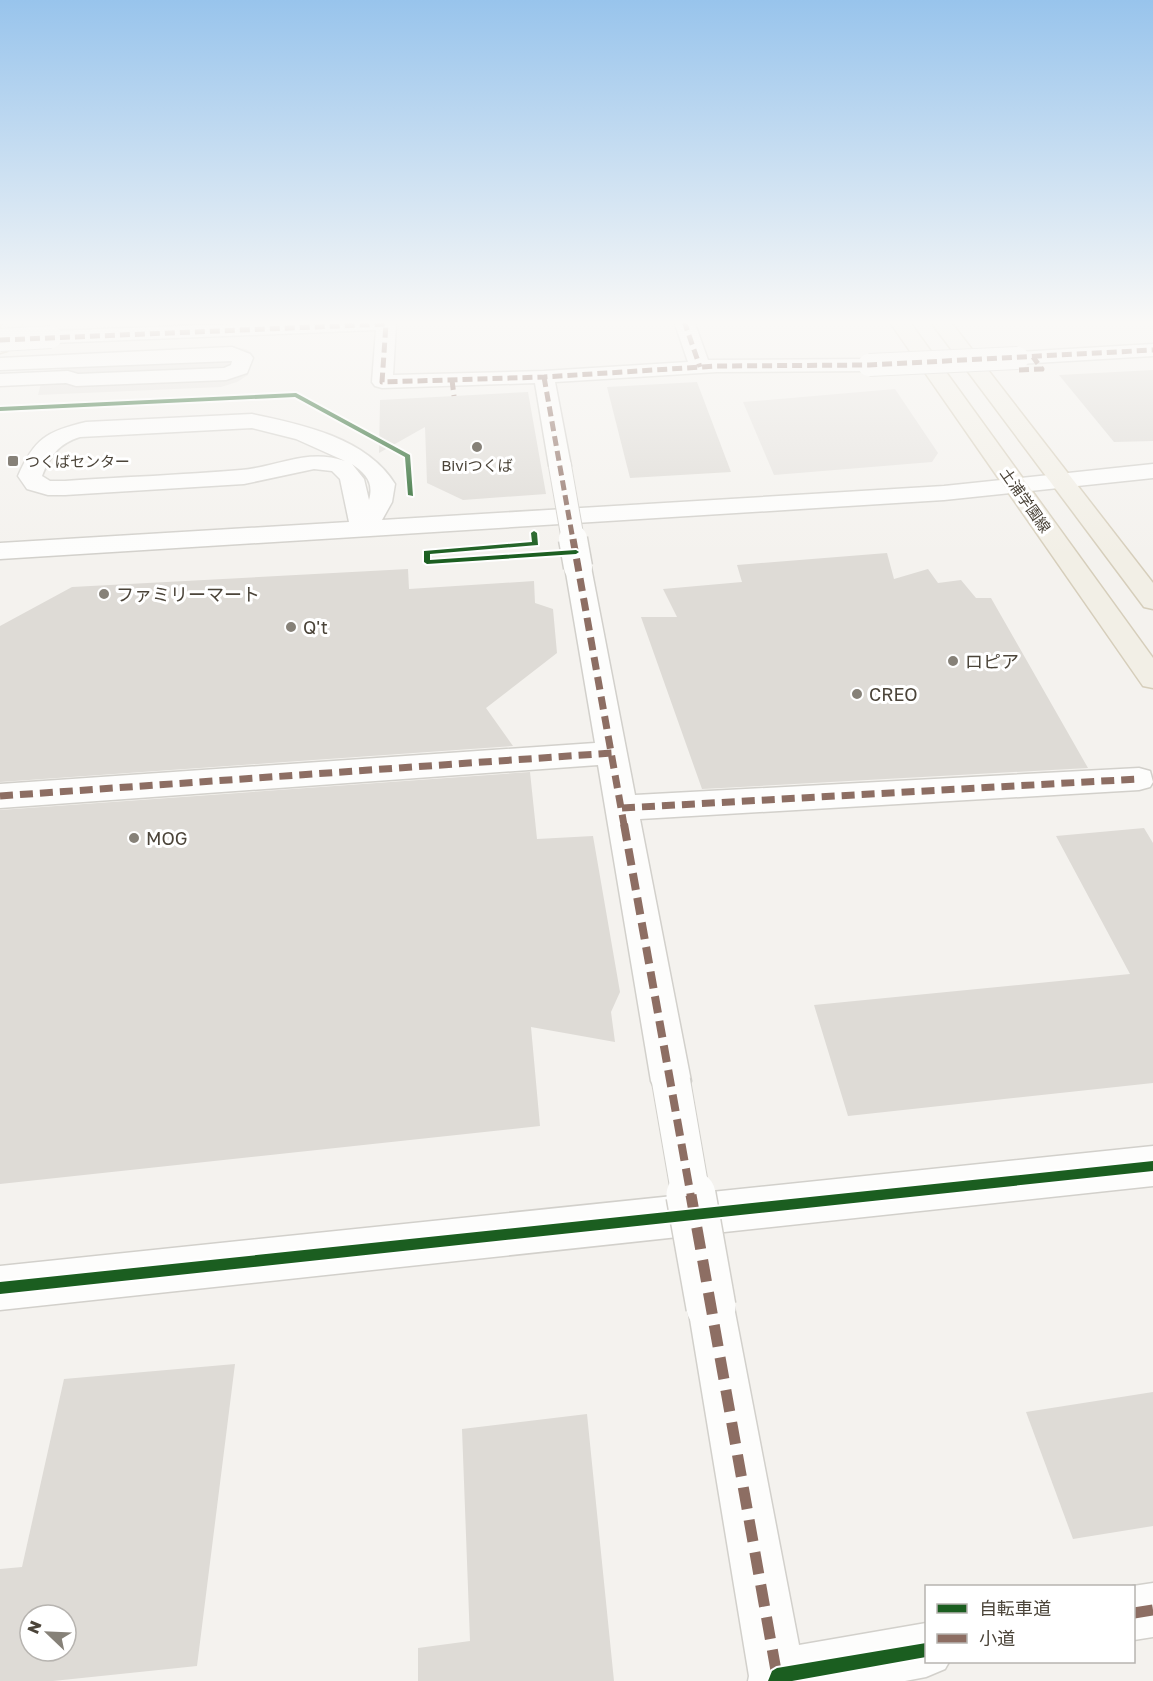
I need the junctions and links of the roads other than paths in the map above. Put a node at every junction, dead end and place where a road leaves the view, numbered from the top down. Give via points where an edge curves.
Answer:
1 (548, 399) edge
2 (954, 399) edge
3 (999, 399) edge
4 (273, 424) junction
5 (1153, 471) edge
6 (244, 477) junction
7 (1060, 481) junction
8 (1015, 486) junction
9 (363, 530) junction
10 (0, 551) edge
11 (1153, 601) edge
12 (1153, 679) edge
13 (612, 753) junction
14 (1139, 779) dead end
15 (0, 796) edge
16 (622, 808) junction
17 (1153, 1166) edge
18 (0, 1288) edge
19 (1153, 1610) edge
20 (1135, 1613) edge
21 (925, 1650) edge
22 (776, 1679) edge

1 - 13 street, bridge
2 - 8 main road, 土浦学園線
3 - 7 main road
4 - 6 street via 286,437 282,452 273,463
4 - 6 street via 86,429 51,440 42,449 30,476 34,484 48,488
4 - 9 street via 304,433 368,463 378,473 383,497
5 - 7 street
6 - 9 street via 313,461 341,468 356,490
7 - 8 street
7 - 11 main road
8 - 9 street
8 - 12 main road, 土浦学園線
9 - 10 street
13 - 15 street
13 - 16 street
14 - 16 street
16 - 22 street, bridge
17 - 18 street
19 - 20 street
21 - 22 street

